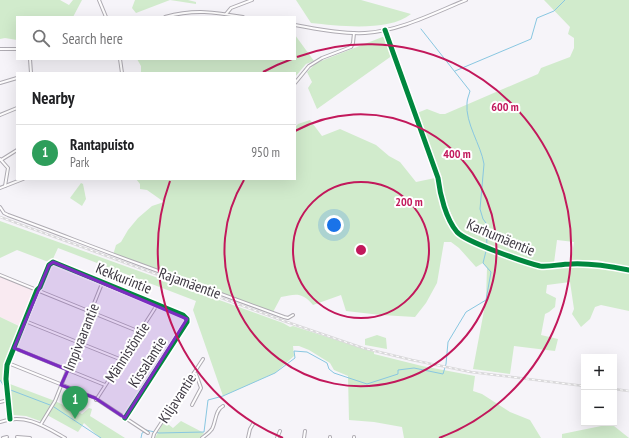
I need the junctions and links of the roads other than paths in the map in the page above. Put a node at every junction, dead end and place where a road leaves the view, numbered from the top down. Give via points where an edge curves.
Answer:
1 (99, 0) edge
2 (252, 0) edge
3 (466, 0) edge
4 (226, 14) junction
5 (106, 16) edge
6 (169, 16) edge
7 (238, 16) edge
8 (296, 26) edge
9 (385, 30) junction
10 (354, 33) junction
11 (0, 49) edge
12 (16, 49) edge
13 (30, 60) edge
14 (120, 60) edge
15 (31, 72) edge
16 (122, 72) edge
17 (16, 78) edge
18 (296, 82) edge
19 (0, 84) edge
20 (16, 108) edge
21 (0, 115) edge
22 (16, 151) edge
23 (1, 160) edge
24 (20, 180) edge
25 (5, 186) junction
26 (0, 188) edge
27 (0, 207) edge
28 (629, 270) edge
29 (107, 271) dead end
30 (0, 275) edge
31 (103, 282) junction
32 (37, 290) junction
33 (158, 305) junction
34 (91, 313) junction
35 (293, 315) dead end
36 (188, 318) joint
37 (24, 321) junction
38 (140, 332) junction
39 (79, 343) junction
40 (14, 348) junction
41 (203, 359) dead end
42 (122, 360) junction
43 (8, 363) junction
44 (68, 370) junction
45 (194, 373) junction
46 (61, 385) junction
47 (106, 385) junction
48 (8, 400) junction
49 (96, 400) junction
50 (0, 402) edge
51 (192, 405) dead end
52 (223, 406) dead end
53 (125, 418) junction
54 (10, 419) junction
55 (0, 422) edge
56 (41, 424) junction
57 (254, 424) dead end
58 (280, 430) dead end
59 (305, 431) dead end
60 (148, 433) dead end
61 (7, 437) dead end
62 (17, 437) dead end
63 (3, 438) edge
64 (30, 438) edge
65 (65, 438) edge
66 (153, 438) edge
67 (202, 438) edge
68 (248, 438) edge
69 (277, 438) edge
70 (304, 438) edge

1 - 5 street
2 - 4 street via 231,8
3 - 9 street
4 - 6 street via 194,11
4 - 7 street
8 - 10 street
9 - 10 street
9 - 28 street, Karhumäentie via 438,178 442,201 457,232 468,239 540,266 596,264
10 - 18 street via 354,43 351,47 316,61
11 - 12 street
13 - 15 street
14 - 16 street
17 - 19 street
20 - 21 street
22 - 23 street
23 - 25 street via 8,168
24 - 25 street
25 - 26 street
27 - 35 street, Rajamäentie via 8,215 140,265 284,317
29 - 31 street, Impivaarantie
30 - 32 street
31 - 32 street, Kekkurintie via 51,263
31 - 33 street, Kekkurintie
31 - 34 street, Impivaarantie
32 - 34 street
32 - 37 street
33 - 36 street, Kekkurintie
33 - 38 street, Männistöntie
34 - 38 street
34 - 39 street, Impivaarantie
36 - 53 street, Kissalantie
37 - 39 street
37 - 40 street
38 - 42 street, Männistöntie
39 - 42 street
39 - 44 street, Impivaarantie
40 - 43 street
40 - 44 street
41 - 45 street, Kiljavantie
42 - 47 street, Männistöntie
43 - 46 street
43 - 48 street
44 - 46 street, Impivaarantie
44 - 47 street
45 - 51 street via 201,388
45 - 66 street, Kiljavantie
46 - 49 street
46 - 56 street, Impivaarantie
47 - 49 street, Männistöntie
48 - 50 street
48 - 54 street
49 - 53 street
52 - 67 street via 218,410 210,433
53 - 60 street
54 - 55 street
54 - 56 street via 28,419
56 - 65 street
57 - 68 street
58 - 69 street
59 - 70 street
61 - 63 street
62 - 64 street

